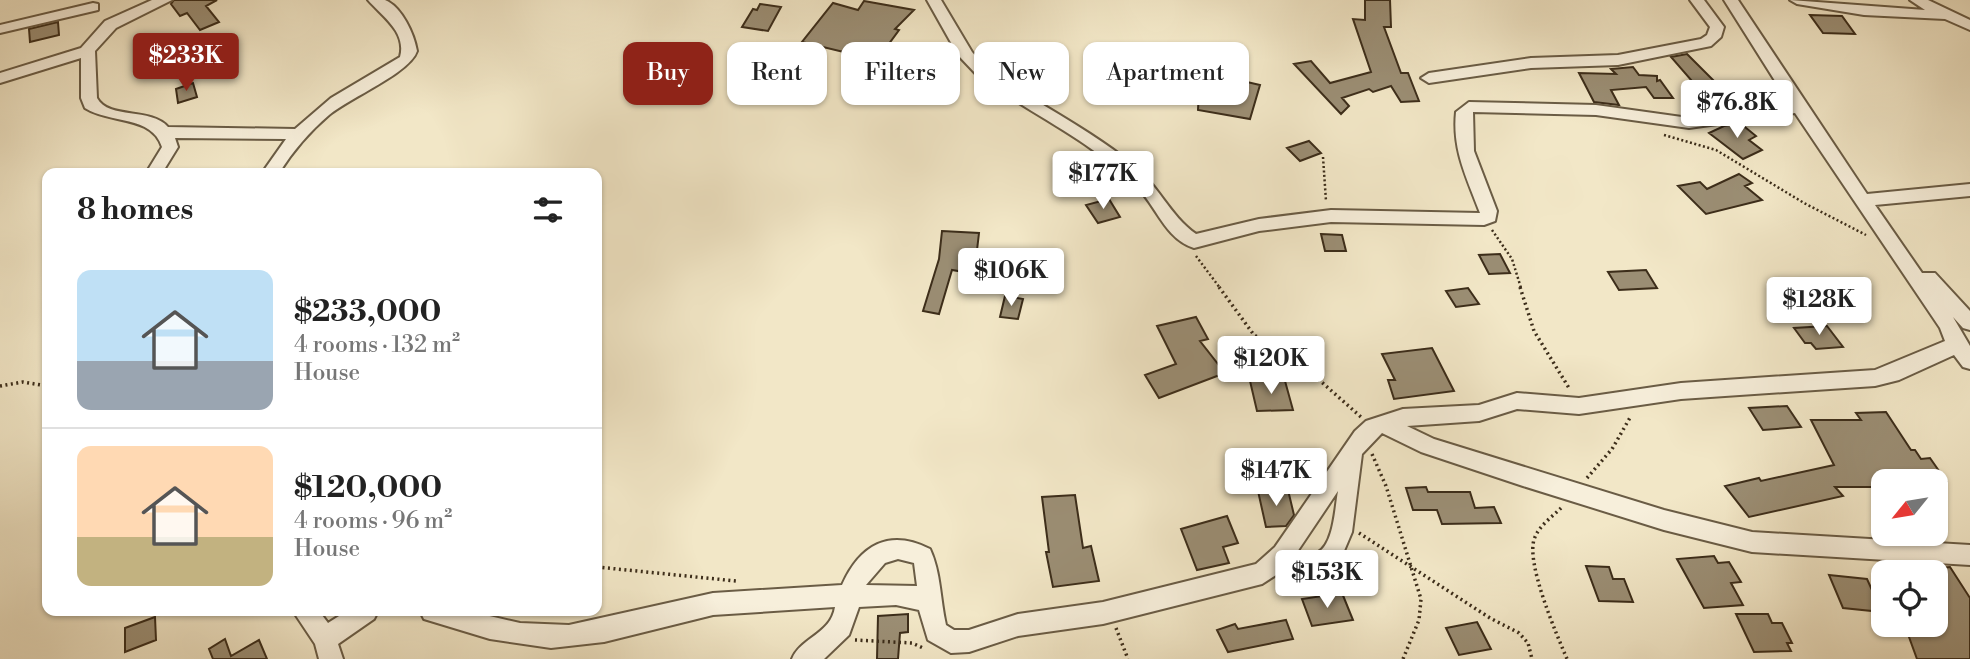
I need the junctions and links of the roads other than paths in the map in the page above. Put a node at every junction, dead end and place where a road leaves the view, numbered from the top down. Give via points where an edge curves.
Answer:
1 (165, 0) edge
2 (375, 0) edge
3 (934, 0) edge
4 (1697, 0) edge
5 (1797, 0) edge
6 (1917, 0) edge
7 (1737, 2) edge
8 (93, 4) edge
9 (1945, 15) junction
10 (1970, 26) edge
11 (0, 29) edge
12 (102, 29) junction
13 (87, 51) junction
14 (0, 78) edge
15 (1430, 78) dead end
16 (1799, 107) junction
17 (166, 132) junction
18 (296, 134) junction
19 (157, 168) edge
20 (273, 168) edge
21 (1970, 190) edge
22 (1864, 201) junction
23 (1897, 248) junction
24 (1970, 323) edge
25 (1964, 349) edge
26 (1368, 435) junction
27 (1970, 555) edge
28 (1274, 565) junction
29 (849, 597) junction
30 (929, 603) junction
31 (308, 616) edge
32 (361, 616) edge
33 (448, 616) edge
34 (328, 649) edge
35 (804, 659) edge

1 - 12 street
2 - 18 street via 399,18 408,47 405,60 316,115
3 - 16 street via 966,55 982,72 1133,174 1187,240 1331,216 1489,217 1465,153 1464,112 1469,107 1596,110 1689,123
4 - 15 street via 1717,27 1706,43 1618,60 1531,64
5 - 9 street
6 - 9 street
7 - 16 street
8 - 11 street
8 - 12 street
9 - 10 street
12 - 13 street
13 - 14 street
13 - 17 street via 92,70 91,104 104,113 152,121
16 - 22 street
17 - 18 street
17 - 19 street via 170,147
18 - 20 street
21 - 22 street
22 - 23 street
23 - 24 street
23 - 25 street
25 - 26 street via 1875,378 1743,386 1579,406 1517,401 1479,413 1403,418
26 - 27 street via 1436,449 1752,542
26 - 28 street
26 - 28 street via 1335,552 1328,561 1314,565
28 - 30 street via 1244,579 1103,613 1018,625 969,641 951,642 936,632
29 - 30 street via 906,595
29 - 30 street via 872,558 905,548 925,561
29 - 33 street via 744,599 603,631 552,637 497,631
29 - 35 street via 843,625
31 - 34 street
32 - 34 street

